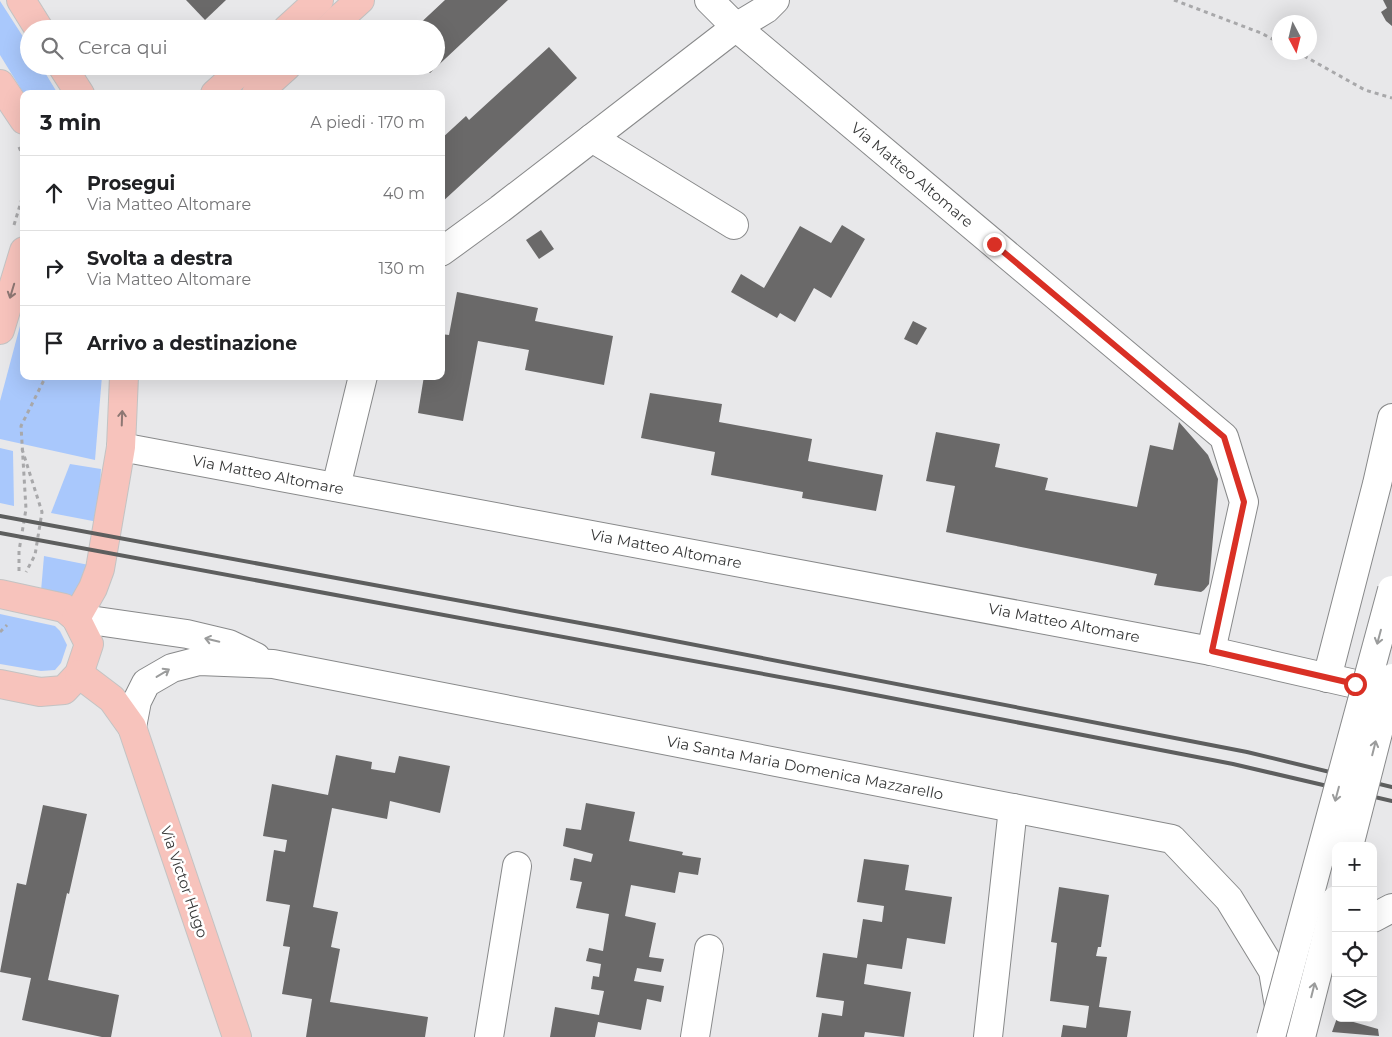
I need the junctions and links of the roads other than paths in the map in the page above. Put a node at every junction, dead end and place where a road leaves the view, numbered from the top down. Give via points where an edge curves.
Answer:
1 (20, 0) edge
2 (319, 0) edge
3 (360, 0) edge
4 (709, 0) edge
5 (775, 0) edge
6 (33, 20) edge
7 (298, 20) edge
8 (338, 20) edge
9 (736, 27) junction
10 (68, 75) edge
11 (236, 75) edge
12 (277, 75) edge
13 (0, 84) edge
14 (77, 90) edge
15 (219, 90) edge
16 (260, 90) edge
17 (20, 114) edge
18 (592, 138) junction
19 (734, 225) dead end
20 (445, 249) edge
21 (20, 264) edge
22 (0, 330) edge
23 (124, 380) edge
24 (362, 380) edge
25 (1392, 418) edge
26 (121, 447) junction
27 (336, 487) junction
28 (1392, 590) edge
29 (0, 594) edge
30 (76, 618) junction
31 (1212, 651) junction
32 (273, 664) junction
33 (79, 674) junction
34 (1327, 678) junction
35 (1392, 678) edge
36 (0, 684) edge
37 (1392, 691) edge
38 (132, 727) junction
39 (1013, 808) junction
40 (1351, 842) edge
41 (517, 866) dead end
42 (1392, 908) edge
43 (1332, 916) edge
44 (1377, 916) edge
45 (1332, 940) edge
46 (709, 949) dead end
47 (1273, 971) junction
48 (237, 1037) edge
49 (489, 1037) edge
50 (695, 1037) edge
51 (988, 1037) edge
52 (1271, 1037) edge
53 (1285, 1037) edge
54 (1301, 1037) edge

1 - 6 main road
2 - 7 main road
3 - 8 main road
4 - 9 street, Via Matteo Altomare
5 - 9 street
9 - 18 street
9 - 31 street, Via Matteo Altomare via 1224,437 1244,502
10 - 14 main road
11 - 15 main road
12 - 16 main road
13 - 17 main road
18 - 19 street
18 - 20 street
21 -> 22 main road
26 -> 23 main road
24 - 27 street
25 - 34 street
26 - 27 street, Via Matteo Altomare
26 - 30 main road via 100,569
27 - 31 street, Via Matteo Altomare
28 -> 52 street, bridge
29 - 30 main road via 64,608
32 -> 30 street, Via Santa Maria Domenica Mazzarello via 229,644 187,634
30 - 33 main road via 89,644
31 - 34 street, Via Matteo Altomare
38 -> 32 street, Via Santa Maria Domenica Mazzarello via 137,701 146,683 172,668 199,661
32 - 39 street, Via Santa Maria Domenica Mazzarello
33 - 36 main road via 64,690 40,692
33 - 38 main road via 112,699
34 - 37 street, Via Matteo Altomare
40 -> 35 street, bridge
38 - 48 main road, Via Victor Hugo
39 - 47 street, Via Santa Maria Domenica Mazzarello via 1172,840 1229,899
39 - 51 street
41 - 49 street
42 - 44 street
54 -> 43 street, bridge
45 - 47 street
46 - 50 street
47 - 53 street

